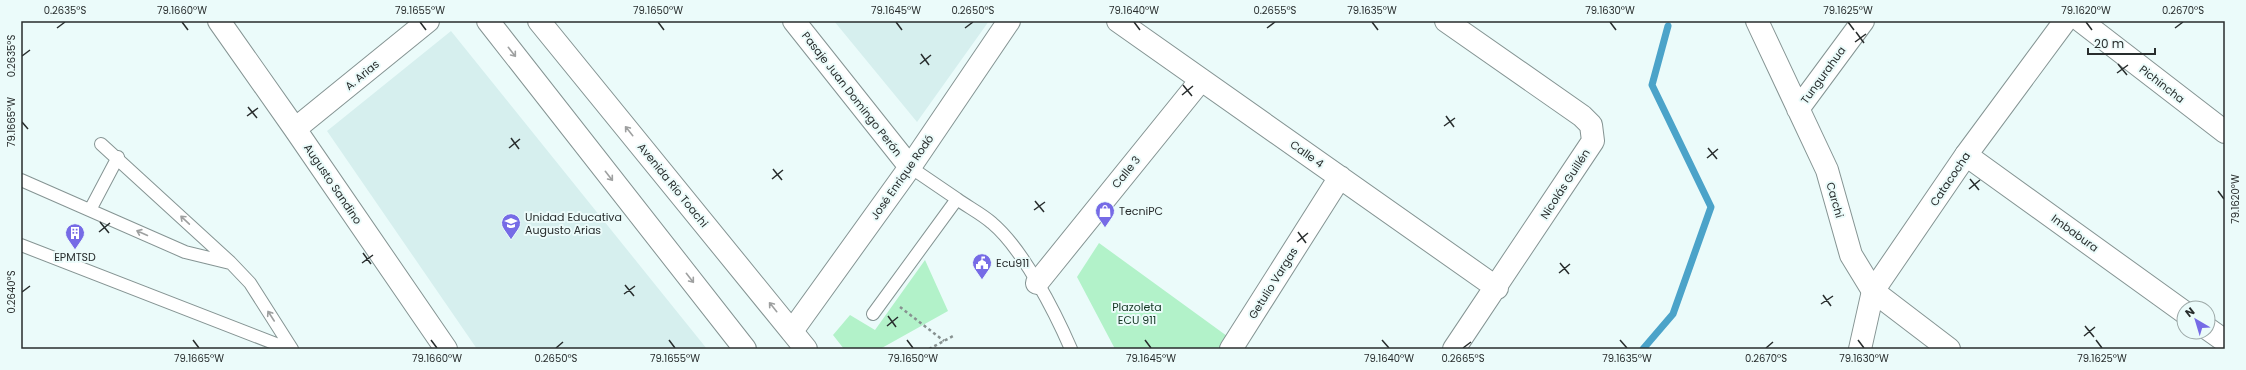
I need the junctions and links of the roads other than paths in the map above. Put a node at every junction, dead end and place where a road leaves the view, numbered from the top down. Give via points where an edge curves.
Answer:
1 (219, 21) edge
2 (428, 21) edge
3 (488, 21) edge
4 (539, 21) edge
5 (794, 21) edge
6 (1009, 21) edge
7 (1118, 21) edge
8 (1446, 21) edge
9 (1757, 21) edge
10 (1863, 21) edge
11 (2064, 21) edge
12 (2081, 21) edge
13 (1201, 80) junction
14 (1798, 109) junction
15 (295, 129) junction
16 (2225, 132) edge
17 (101, 144) dead end
18 (1966, 154) junction
19 (118, 157) junction
20 (910, 167) junction
21 (1340, 177) junction
22 (21, 180) edge
23 (957, 199) junction
24 (90, 210) junction
25 (21, 245) edge
26 (231, 263) junction
27 (1037, 283) junction
28 (1497, 288) junction
29 (1873, 291) junction
30 (2176, 306) edge
31 (873, 314) dead end
32 (792, 331) junction
33 (2216, 335) edge
34 (2225, 341) edge
35 (289, 349) edge
36 (292, 349) edge
37 (446, 349) edge
38 (745, 349) edge
39 (806, 349) edge
40 (1070, 349) edge
41 (1231, 349) edge
42 (1454, 349) edge
43 (1860, 349) edge
44 (1949, 349) edge

1 - 15 street, Augusto Sandino
2 - 15 street, A. Arias
3 -> 38 street
32 -> 4 street, Avenida Río Toachi
5 - 20 street, Pasaje Juan Domingo Perón
6 - 20 street, José Enrique Rodó
7 - 13 street, Calle 4
8 - 28 street, Nicolás Guillén via 1582,116 1591,125 1593,141
9 - 14 street, Carchi
10 - 14 street, Tungurahua
11 - 18 street, Catacocha
12 - 16 street, Pichincha
13 - 21 street, Calle 4
13 - 27 street, Calle 3
14 - 29 street, Carchi via 1827,170 1851,255
15 - 37 street, Augusto Sandino
17 - 19 lane
18 - 29 street, Catacocha
18 - 30 street, Imbabura
19 - 24 lane
26 -> 19 lane
20 - 23 lane
20 - 32 street, José Enrique Rodó
21 - 28 street, Calle 4
21 - 41 street, Getulio Vargas
22 - 24 lane
23 - 27 lane via 993,223 1016,250
23 - 31 lane
26 -> 24 lane via 185,252
25 - 35 lane
36 -> 26 lane via 250,283
27 - 40 lane
28 - 42 street, Nicolás Guillén
29 - 43 street, Catacocha
29 - 44 street, Carchi
32 - 39 street, Avenida Río Toachi
33 - 34 street

